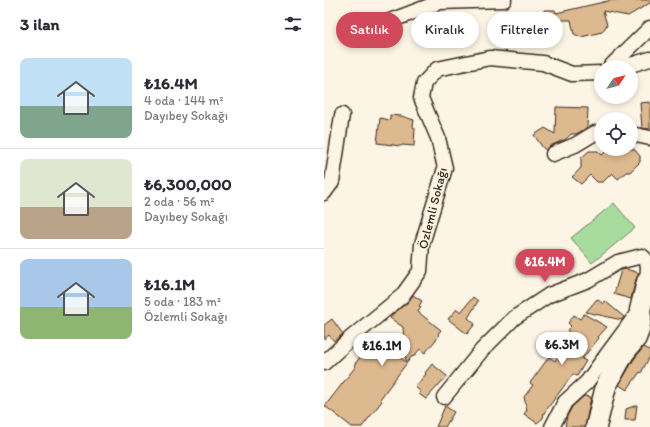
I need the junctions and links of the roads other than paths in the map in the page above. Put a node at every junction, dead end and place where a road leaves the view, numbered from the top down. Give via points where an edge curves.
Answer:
1 (504, 0) edge
2 (403, 16) edge
3 (650, 28) edge
4 (650, 59) edge
5 (617, 60) edge
6 (638, 63) edge
7 (594, 73) edge
8 (342, 115) dead end
9 (594, 134) edge
10 (638, 135) edge
11 (650, 138) edge
12 (553, 154) dead end
13 (324, 193) edge
14 (649, 281) edge
15 (640, 310) junction
16 (324, 363) edge
17 (444, 397) dead end
18 (552, 427) edge
19 (596, 427) edge

1 - 2 street via 440,2
3 - 5 street
4 - 6 street
7 - 16 street, Özlemli Sokağı via 572,74 544,63 490,58 437,69 424,83 421,98 438,138 445,168 422,244 420,271 402,296
8 - 13 street via 332,182
9 - 12 street via 576,145
10 - 11 street
14 - 15 street
14 - 17 street via 647,262 642,256 618,262 588,280 549,295 514,318 482,350
15 - 18 street via 587,382 565,402
15 - 19 street via 641,318 636,338 624,353 606,386

